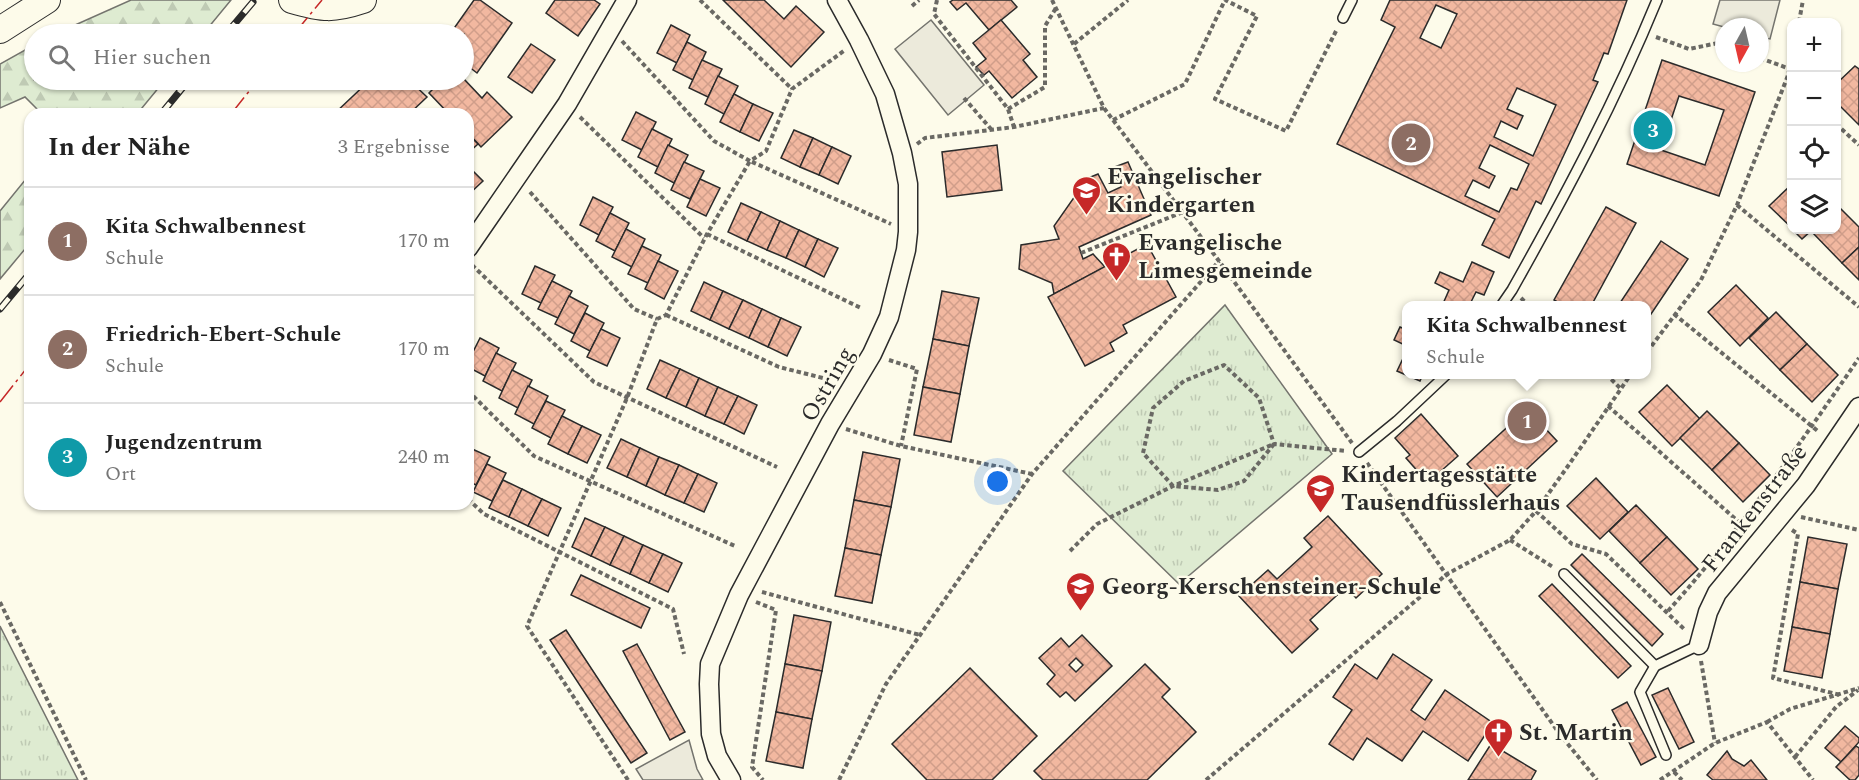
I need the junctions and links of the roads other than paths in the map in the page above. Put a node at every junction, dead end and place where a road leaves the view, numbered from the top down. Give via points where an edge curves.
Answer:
1 (47, 0) edge
2 (292, 0) edge
3 (363, 0) edge
4 (627, 0) edge
5 (837, 0) edge
6 (1352, 0) edge
7 (1657, 0) edge
8 (1343, 18) road end
9 (0, 30) edge
10 (474, 240) edge
11 (1504, 301) edge
12 (1443, 379) edge
13 (1859, 407) edge
14 (1359, 452) road end
15 (1564, 574) road end
16 (1699, 645) joint
17 (1654, 666) junction
18 (1666, 755) dead end
19 (731, 780) edge

1 - 9 main road
2 - 3 main road via 320,8
4 - 10 street via 567,104
5 - 19 street, Ostring via 885,94 902,153 908,184 906,250 890,317 741,591 710,664 711,734 717,756
6 - 8 lane
7 - 11 lane via 1570,185
12 - 14 lane
13 - 16 street, Frankenstraße via 1806,485 1717,592
15 - 17 lane
16 - 17 lane
17 - 18 lane via 1640,692

